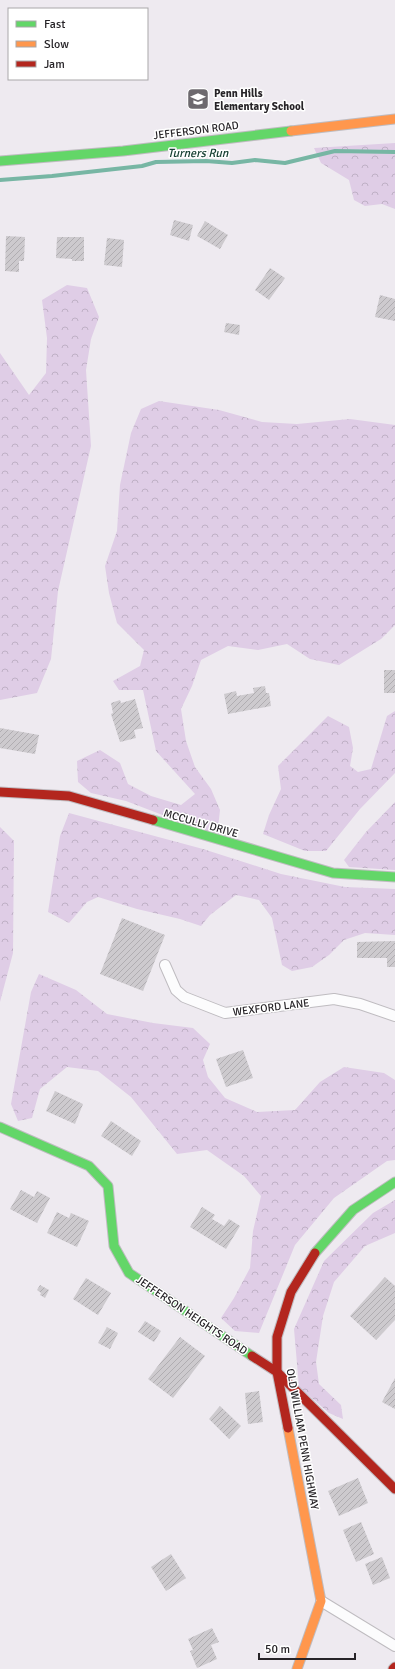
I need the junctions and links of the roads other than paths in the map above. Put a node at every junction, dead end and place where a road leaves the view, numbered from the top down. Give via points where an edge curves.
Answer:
1 (395, 119) edge
2 (0, 161) edge
3 (0, 792) edge
4 (395, 877) edge
5 (165, 965) dead end
6 (395, 1016) edge
7 (0, 1127) edge
8 (395, 1182) edge
9 (277, 1372) junction
10 (395, 1489) edge
11 (321, 1601) junction
12 (395, 1646) edge
13 (296, 1669) edge

1 - 2 street, JEFFERSON ROAD via 123,150
3 - 4 street, MCCULLY DRIVE via 69,796 292,863 333,873
5 - 6 street, WEXFORD LANE via 176,990 184,996 225,1012 334,999 360,1004
7 - 9 street, JEFFERSON HEIGHTS ROAD via 89,1166 108,1186 114,1246 129,1273
8 - 9 street, OLD WILLIAM PENN HIGHWAY via 353,1210 318,1248 291,1292 277,1337
9 - 10 street, JEFFERSON HEIGHTS ROAD
9 - 11 street, OLD WILLIAM PENN HIGHWAY
11 - 12 street
11 - 13 street, OLD WILLIAM PENN HIGHWAY

